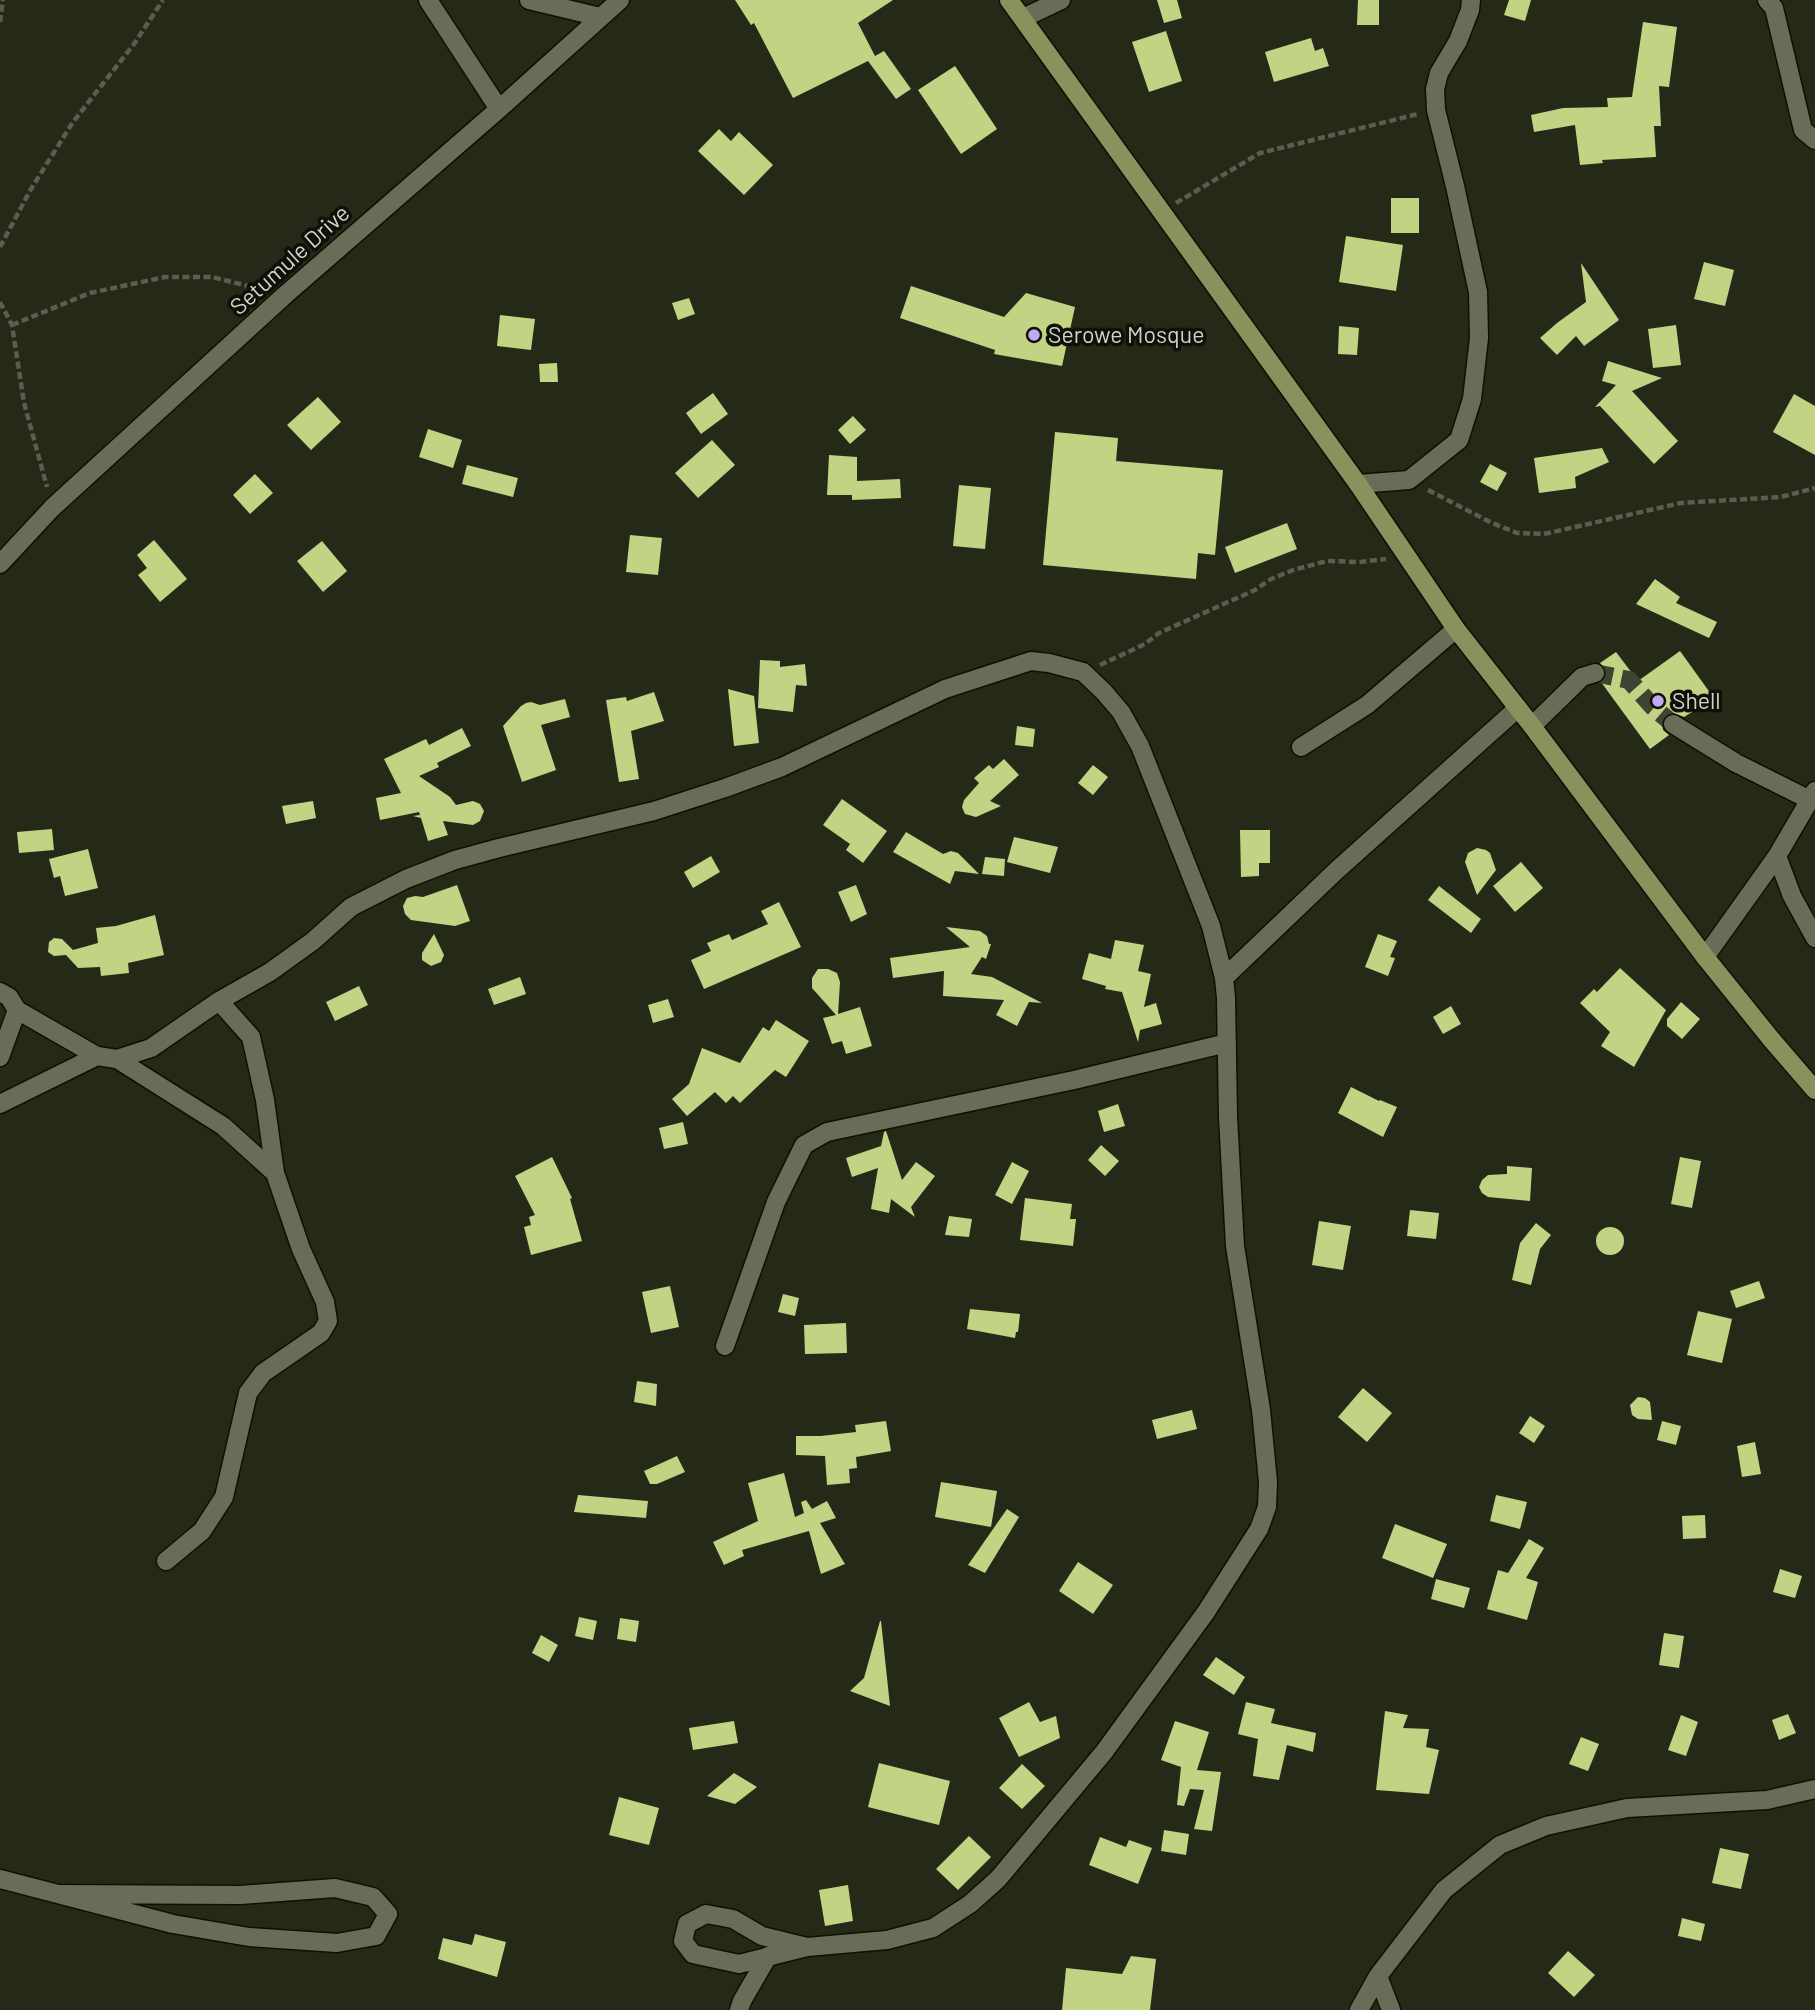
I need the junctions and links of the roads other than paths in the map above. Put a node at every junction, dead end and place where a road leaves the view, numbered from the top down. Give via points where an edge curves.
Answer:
1 (428, 0) edge
2 (529, 0) edge
3 (620, 0) edge
4 (1009, 0) edge
5 (1061, 0) edge
6 (1471, 0) edge
7 (1767, 0) edge
8 (600, 17) junction
9 (1023, 18) junction
10 (499, 109) junction
11 (1815, 140) edge
12 (1359, 484) junction
13 (0, 564) edge
14 (1456, 629) junction
15 (1595, 673) dead end
16 (1518, 708) junction
17 (1673, 724) tunnel mouth
18 (1532, 726) junction
19 (1301, 747) dead end
20 (1812, 795) edge
21 (1777, 856) junction
22 (1815, 938) edge
23 (1705, 957) junction
24 (1224, 978) junction
25 (0, 992) edge
26 (219, 1001) junction
27 (18, 1010) junction
28 (1227, 1043) junction
29 (97, 1056) junction
30 (0, 1057) edge
31 (117, 1059) junction
32 (1815, 1090) edge
33 (0, 1104) edge
34 (275, 1173) junction
35 (725, 1346) dead end
36 (166, 1561) dead end
37 (1815, 1789) edge
38 (0, 1879) edge
39 (59, 1894) junction
40 (807, 1947) junction
41 (768, 1956) junction
42 (1378, 1976) junction
43 (739, 2010) edge
44 (1359, 2010) edge
45 (1391, 2010) edge

1 - 10 street
2 - 8 street
3 - 8 street, Setumule Drive
4 - 9 main road
5 - 9 street
6 - 12 street via 1435,89 1478,292 1479,338 1472,399 1459,439 1409,480
7 - 11 street via 1774,8 1803,130
8 - 10 street, Setumule Drive
9 - 12 main road
10 - 13 street, Setumule Drive via 285,295 52,508
12 - 14 main road
14 - 16 main road
14 - 19 street via 1367,705
15 - 18 street via 1583,677
16 - 18 main road
16 - 24 street
17 - 20 street via 1736,763
18 - 23 main road
20 - 21 street
21 - 22 street
21 - 23 street
23 - 32 main road
24 - 26 street via 1211,926 1140,746 1121,712 1083,672 1031,661 945,689 782,767 725,788 653,811 456,860 406,879 351,907 270,972
24 - 28 street
25 - 27 street
26 - 31 street via 150,1048
26 - 34 street via 251,1037
27 - 29 street
27 - 30 street
28 - 35 street via 827,1132 804,1145 776,1202
28 - 40 street via 1235,1246 1268,1482 1268,1507 1259,1529 1206,1612 1104,1752 998,1879 933,1928 887,1940
29 - 31 street
29 - 33 street
31 - 34 street via 223,1126
34 - 36 street via 325,1302 328,1321 321,1333 263,1374 248,1392 224,1497 202,1531
37 - 42 street via 1767,1800 1628,1808 1546,1826 1511,1840 1444,1889
38 - 39 street
39 - 39 street via 240,1895 335,1888 373,1897 388,1914 376,1936 337,1943 249,1937 173,1924
40 - 41 street
40 - 41 street via 762,1936 733,1919 706,1914 687,1924 683,1941 693,1954 739,1964
41 - 43 street
42 - 44 street
42 - 45 street

